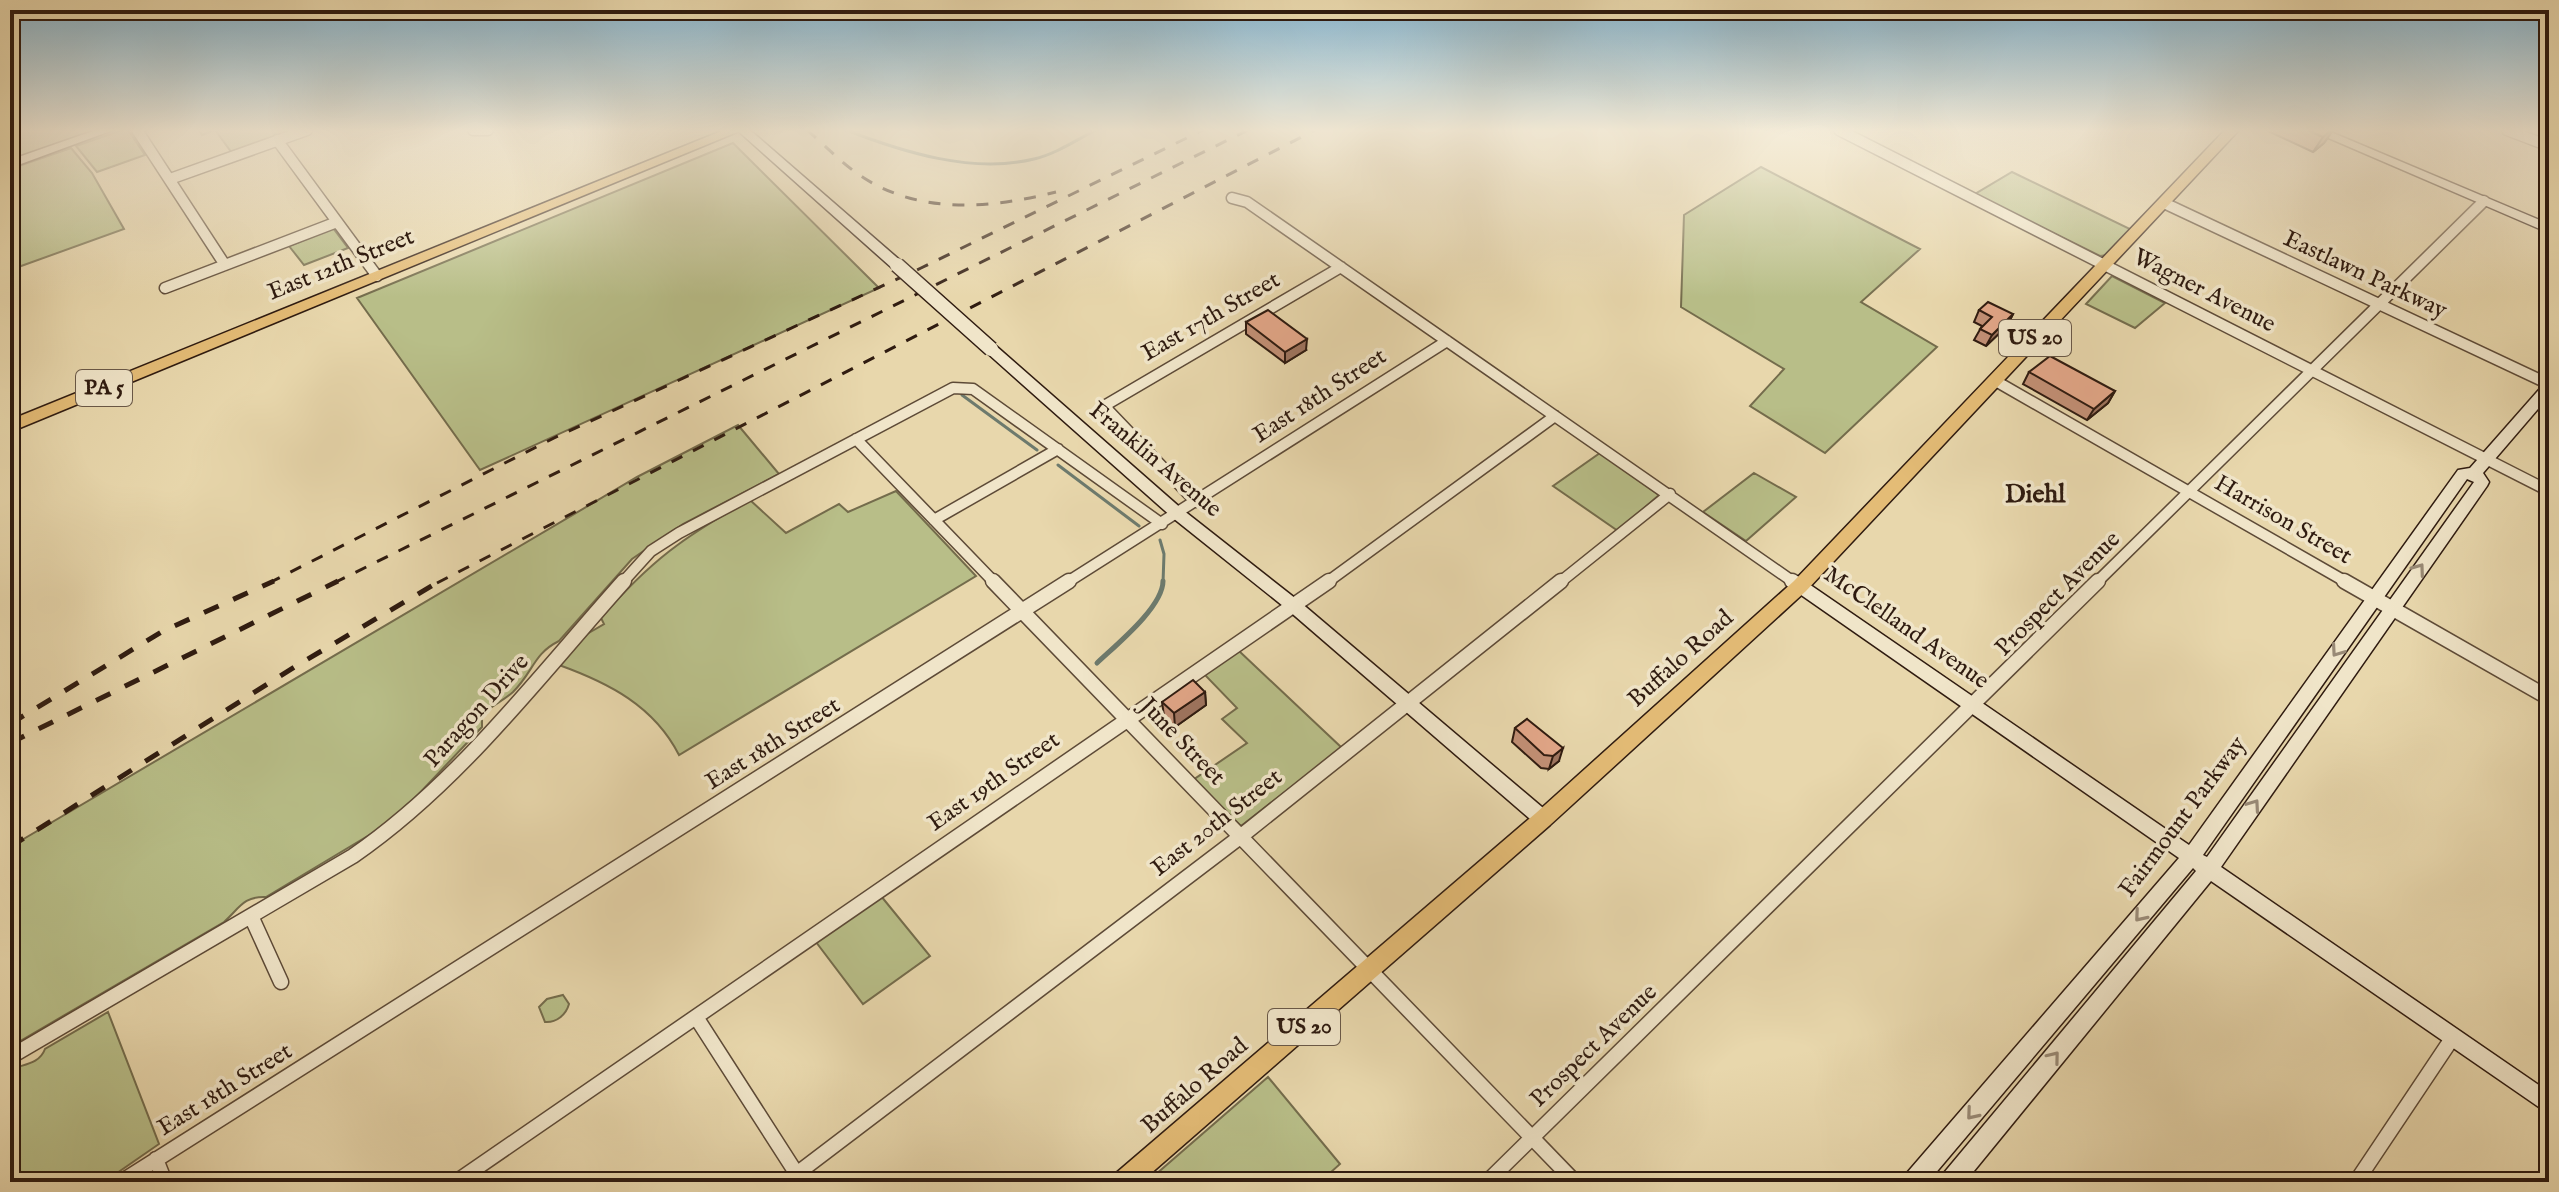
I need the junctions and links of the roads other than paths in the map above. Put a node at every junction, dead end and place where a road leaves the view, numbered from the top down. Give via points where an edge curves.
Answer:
1 (174, 186) edge
2 (310, 186) edge
3 (599, 186) edge
4 (806, 186) edge
5 (1949, 186) edge
6 (2180, 186) edge
7 (2448, 186) edge
8 (1232, 198) dead end
9 (2484, 201) junction
10 (2164, 203) junction
11 (337, 222) junction
12 (2549, 229) edge
13 (225, 265) junction
14 (2105, 265) junction
15 (1341, 267) junction
16 (377, 276) junction
17 (165, 288) dead end
18 (2381, 305) junction
19 (1447, 341) junction
20 (2314, 372) junction
21 (1994, 380) junction
22 (2549, 385) edge
23 (1555, 416) junction
24 (10, 426) edge
25 (856, 439) junction
26 (1058, 449) junction
27 (2486, 459) junction
28 (2474, 473) junction
29 (2549, 491) edge
30 (2191, 493) junction
31 (1670, 494) junction
32 (1196, 502) junction
33 (1178, 514) junction
34 (934, 520) junction
35 (1162, 524) junction
36 (1800, 586) junction
37 (2374, 598) junction
38 (1294, 606) junction
39 (2391, 608) junction
40 (1022, 612) junction
41 (2549, 698) edge
42 (1409, 704) junction
43 (1974, 707) junction
44 (1127, 720) junction
45 (1543, 819) junction
46 (1240, 837) junction
47 (2191, 857) junction
48 (2209, 869) junction
49 (251, 916) junction
50 (1370, 971) junction
51 (281, 982) dead end
52 (696, 1017) junction
53 (2453, 1037) junction
54 (10, 1057) edge
55 (2549, 1104) edge
56 (1532, 1138) junction
57 (156, 1159) junction
58 (795, 1179) edge
59 (121, 1182) edge
60 (165, 1182) edge
61 (456, 1182) edge
62 (1123, 1182) edge
63 (1487, 1182) edge
64 (1575, 1182) edge
65 (1914, 1182) edge
66 (1951, 1182) edge
67 (2356, 1182) edge

1 - 13 street
2 - 11 street
3 - 16 main road, East 12th Street / PA 5
4 - 33 street, Franklin Avenue, bridge
5 - 14 street, Wagner Avenue
6 - 10 main road, Buffalo Road / US 20
7 - 9 street
8 - 15 street, McClelland Avenue via 1247,202
9 - 12 street
9 - 18 street, Prospect Avenue
10 - 14 main road, Buffalo Road / US 20
10 - 18 street, Eastlawn Parkway
11 - 13 street
11 - 16 street
13 - 17 street
14 - 20 street, Wagner Avenue
14 - 21 main road, Buffalo Road / US 20
15 - 19 street, McClelland Avenue
15 - 32 street, East 17th Street via 1104,406
16 - 24 main road, East 12th Street / PA 5
18 - 20 street, Prospect Avenue
18 - 22 street, Eastlawn Parkway
19 - 23 street, McClelland Avenue
19 - 32 street, East 18th Street
20 - 27 street, Wagner Avenue
20 - 30 street, Prospect Avenue
21 - 30 street, Harrison Street
21 - 36 main road, Buffalo Road / US 20
22 - 27 street, Fairmount Parkway
23 - 31 street, McClelland Avenue
23 - 38 street, East 19th Street
25 - 26 street, Paragon Drive via 965,386
25 - 34 street, June Street
25 - 49 street, Paragon Drive via 651,551 416,811 353,856
26 - 34 street
26 - 35 street
27 - 28 street, Fairmount Parkway
27 - 29 street, Wagner Avenue
28 - 37 street, Fairmount Parkway via 2463,474
39 -> 28 street, Fairmount Parkway via 2482,482
30 - 37 street, Harrison Street
30 - 43 street, Prospect Avenue
31 - 36 street, McClelland Avenue
31 - 42 street, East 20th Street
32 - 33 street, East 18th Street
33 - 35 street, East 18th Street
33 - 38 street, Franklin Avenue
34 - 40 street, June Street
35 - 40 street, East 18th Street
36 - 43 street, McClelland Avenue
36 - 45 main road, Buffalo Road / US 20
37 - 39 street, Harrison Street
37 -> 47 street, Fairmount Parkway
38 - 42 street, Franklin Avenue
38 - 44 street, East 19th Street
39 - 41 street, Harrison Street
48 -> 39 street, Fairmount Parkway
40 - 44 street, June Street
40 - 57 street, East 18th Street
42 - 45 street, Franklin Avenue
42 - 46 street, East 20th Street
43 - 47 street, McClelland Avenue
43 - 56 street, Prospect Avenue
44 - 46 street, June Street
44 - 52 street, East 19th Street
45 - 50 main road, Buffalo Road / US 20
46 - 50 street, June Street
46 - 58 street, East 20th Street
47 - 48 street, McClelland Avenue
47 -> 65 street, Fairmount Parkway
48 - 53 street, McClelland Avenue
66 -> 48 street, Fairmount Parkway
49 - 51 street
49 - 54 street, Paragon Drive
50 - 56 street, June Street
50 - 62 main road, Buffalo Road / US 20
52 - 58 street
52 - 61 street, East 19th Street
53 - 55 street, McClelland Avenue
53 - 67 street
56 - 63 street, Prospect Avenue
56 - 64 street, June Street
57 - 59 street, East 18th Street
57 - 60 street

